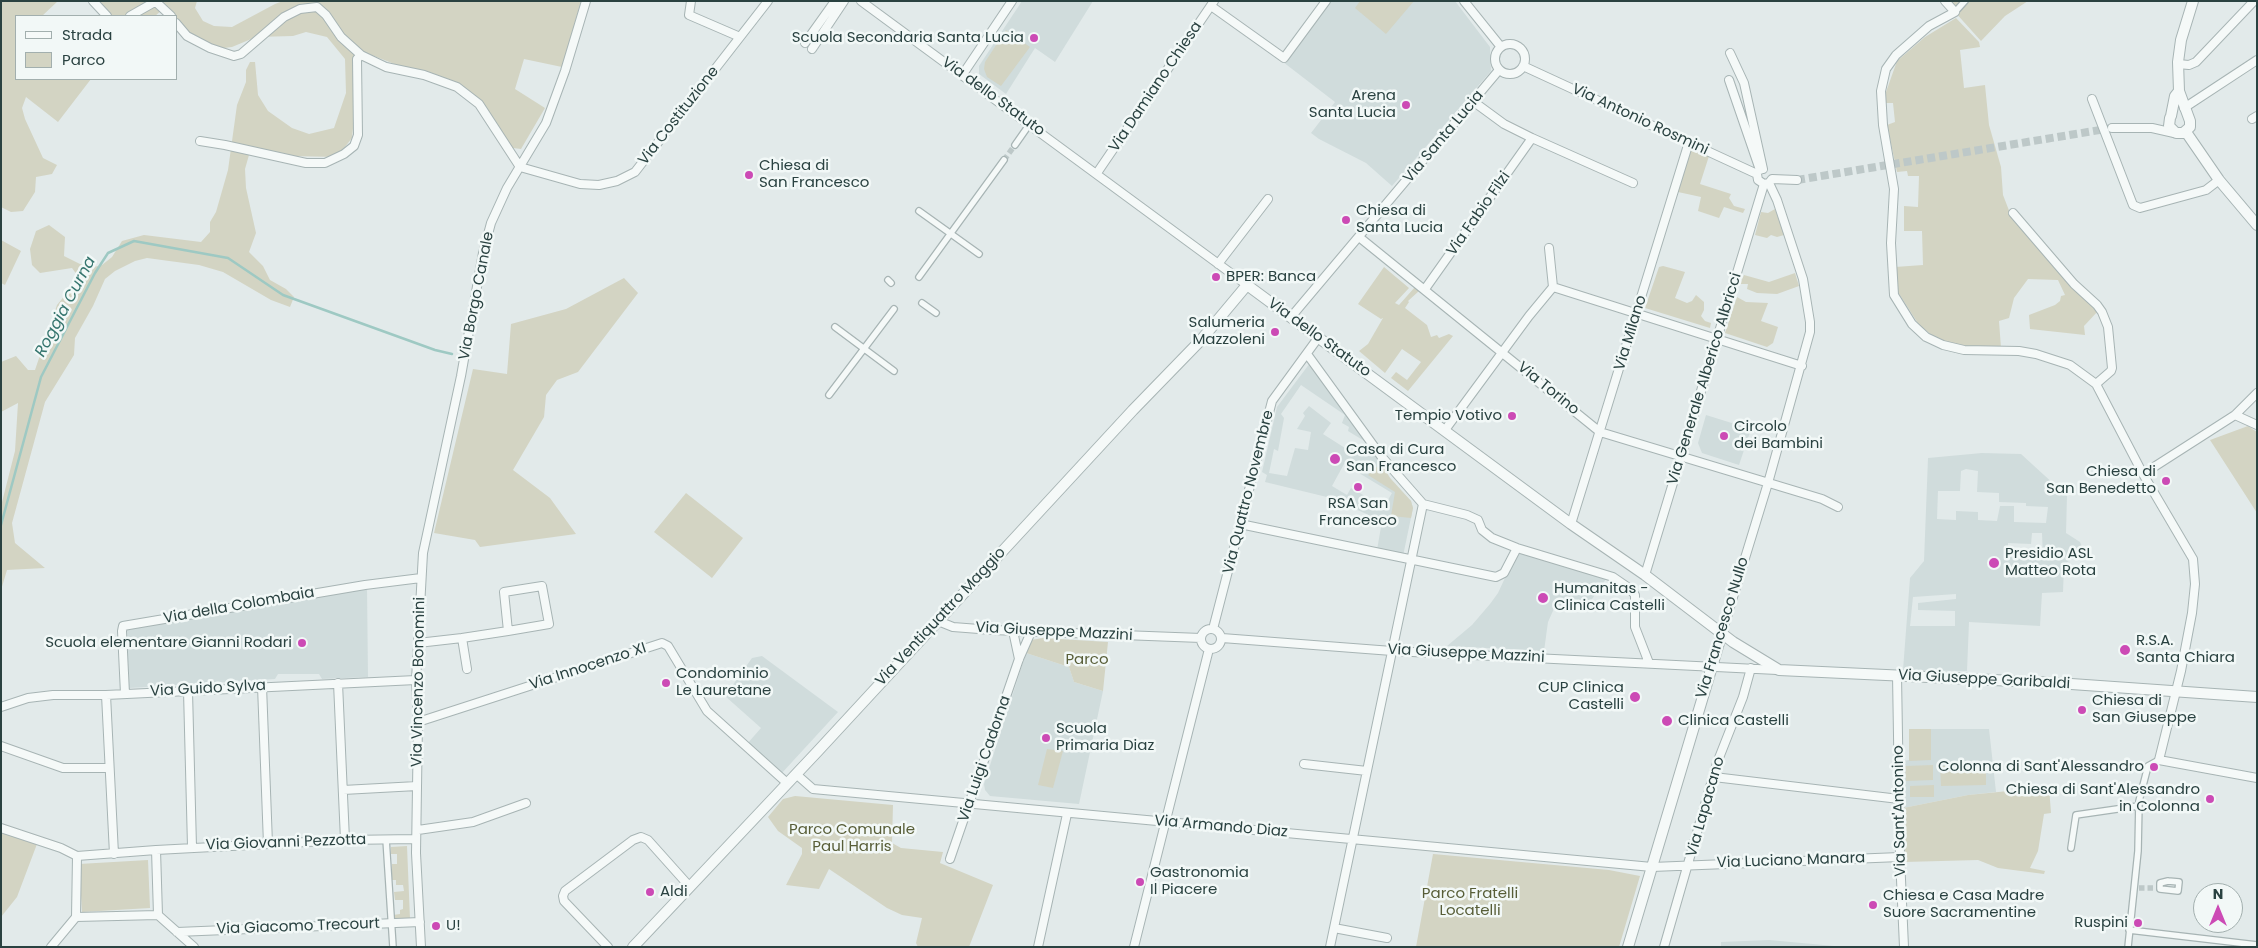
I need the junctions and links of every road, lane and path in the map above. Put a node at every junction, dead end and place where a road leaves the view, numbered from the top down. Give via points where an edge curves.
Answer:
1 (93, 1) edge
2 (586, 1) edge
3 (691, 1) edge
4 (768, 1) edge
5 (835, 1) edge
6 (844, 1) edge
7 (861, 1) edge
8 (1012, 1) edge
9 (1326, 1) edge
10 (1464, 1) edge
11 (1945, 1) edge
12 (2254, 1) edge
13 (1964, 2) edge
14 (1213, 4) edge
15 (2193, 5) edge
16 (1955, 12) junction
17 (106, 15) edge
18 (132, 15) edge
19 (170, 15) edge
20 (178, 26) edge
21 (740, 37) junction
22 (805, 43) dead end
23 (1500, 47) junction
24 (812, 49) dead end
25 (1730, 52) dead end
26 (360, 55) junction
27 (2257, 60) edge
28 (2178, 64) junction
29 (1523, 66) junction
30 (1499, 70) junction
31 (963, 74) junction
32 (1730, 80) dead end
33 (2179, 91) junction
34 (2092, 99) dead end
35 (1474, 102) junction
36 (2186, 112) junction
37 (2171, 117) junction
38 (1029, 124) junction
39 (2112, 128) tunnel mouth
40 (2152, 128) junction
41 (2186, 132) junction
42 (2174, 133) junction
43 (1532, 138) junction
44 (200, 141) dead end
45 (1689, 142) junction
46 (1015, 145) tunnel mouth
47 (1004, 160) tunnel mouth
48 (520, 167) junction
49 (1760, 171) junction
50 (1098, 173) junction
51 (1797, 180) tunnel mouth
52 (2219, 180) junction
53 (1768, 182) junction
54 (1633, 183) dead end
55 (1268, 199) dead end
56 (920, 212) dead end
57 (2013, 213) dead end
58 (2257, 225) edge
59 (951, 234) junction
60 (1359, 237) junction
61 (1548, 248) dead end
62 (979, 254) dead end
63 (1218, 264) junction
64 (920, 277) dead end
65 (1247, 285) junction
66 (1553, 287) junction
67 (1425, 289) junction
68 (922, 303) dead end
69 (894, 309) dead end
70 (936, 313) dead end
71 (1637, 314) junction
72 (1291, 317) junction
73 (835, 328) dead end
74 (1318, 338) junction
75 (1717, 339) junction
76 (864, 349) junction
77 (1502, 352) junction
78 (1307, 354) junction
79 (1802, 366) junction
80 (894, 372) dead end
81 (2096, 384) junction
82 (2257, 394) edge
83 (830, 395) dead end
84 (2235, 414) junction
85 (2257, 425) edge
86 (1445, 430) junction
87 (1600, 432) junction
88 (1681, 456) junction
89 (2143, 474) junction
90 (1768, 483) junction
91 (1423, 504) junction
92 (1838, 507) dead end
93 (1240, 524) junction
94 (1571, 524) junction
95 (1517, 548) junction
96 (1410, 559) junction
97 (1645, 575) junction
98 (421, 578) junction
99 (938, 621) junction
100 (1213, 629) junction
101 (508, 631) junction
102 (1013, 631) junction
103 (1031, 632) junction
104 (1722, 633) junction
105 (462, 638) junction
106 (1201, 638) junction
107 (1222, 638) junction
108 (418, 643) junction
109 (1208, 649) junction
110 (1392, 651) junction
111 (1019, 659) junction
112 (1649, 662) junction
113 (1711, 667) junction
114 (1750, 668) junction
115 (467, 669) dead end
116 (1779, 670) junction
117 (1898, 675) junction
118 (416, 680) junction
119 (338, 683) junction
120 (262, 686) junction
121 (188, 691) junction
122 (2176, 692) junction
123 (125, 694) junction
124 (106, 695) junction
125 (2257, 697) edge
126 (1, 707) edge
127 (418, 722) junction
128 (1, 746) edge
129 (2159, 760) junction
130 (1304, 764) dead end
131 (109, 768) junction
132 (1367, 772) junction
133 (796, 774) junction
134 (1714, 777) junction
135 (2257, 778) edge
136 (787, 783) junction
137 (417, 786) junction
138 (342, 790) junction
139 (1899, 799) junction
140 (526, 803) dead end
141 (970, 804) junction
142 (2138, 806) junction
143 (1067, 814) junction
144 (1166, 823) junction
145 (1, 828) edge
146 (418, 830) junction
147 (1353, 838) junction
148 (386, 839) junction
149 (416, 839) junction
150 (345, 840) junction
151 (268, 844) junction
152 (192, 847) junction
153 (2071, 848) dead end
154 (156, 850) junction
155 (114, 854) junction
156 (77, 856) junction
157 (1900, 857) junction
158 (950, 859) dead end
159 (1689, 865) junction
160 (1652, 867) junction
161 (690, 887) junction
162 (158, 915) junction
163 (76, 917) junction
164 (420, 922) junction
165 (392, 924) junction
166 (1334, 928) junction
167 (2129, 930) junction
168 (177, 932) junction
169 (1387, 938) dead end
170 (2257, 945) edge
171 (51, 947) edge
172 (194, 947) edge
173 (393, 947) edge
174 (421, 947) edge
175 (608, 947) edge
176 (633, 947) edge
177 (1038, 947) edge
178 (1134, 947) edge
179 (1330, 947) edge
180 (1628, 947) edge
181 (1664, 947) edge
182 (1904, 947) edge
183 (2128, 947) edge

1 - 17 street
2 - 48 street, Via Borgo Canale via 546,123
3 - 21 street via 689,15
4 - 21 street, Via Costituzione
5 - 22 street
6 - 24 street
7 - 31 street, Via dello Statuto
8 - 31 street
9 - 14 street via 1284,58
10 - 23 street
11 - 16 street
12 - 28 street via 2196,62
13 - 16 street
14 - 50 street, Via Damiano Chiesa
15 - 28 street via 2181,40
16 - 81 street via 1929,26 1896,55 1886,69 1881,91 1882,125 1894,189 1891,243 1894,295 1912,324 1943,345 1964,350 2036,354 2070,365
18 - 19 street via 153,3 158,3
20 - 26 street via 193,40 234,56 241,54 284,17 300,9 317,7 340,37
21 - 48 street, Via Costituzione via 635,172 618,180 580,184
23 - 29 street via 1512,44 1519,47 1525,56
23 - 30 street via 1494,59
25 - 49 street via 1744,83
26 - 44 street via 357,59 358,135 354,146 344,154 325,163 306,163
26 - 48 street via 386,67 424,75 457,87 479,104
27 - 36 street
28 - 33 street
29 - 30 street via 1513,74
29 - 45 street, Via Antonio Rosmini
30 - 35 street, Via Santa Lucia
31 - 38 street, Via dello Statuto via 983,94
32 - 49 street
33 - 36 street
33 - 37 street
34 - 52 street via 2133,204 2140,208 2206,190
35 - 43 street via 1504,124
35 - 60 street, Via Santa Lucia
36 - 37 street
36 - 41 street via 2190,123
37 - 40 street
37 - 42 street via 2169,125
38 - 46 street
38 - 50 street, Via dello Statuto
39 - 40 street
40 - 42 street
41 - 42 street
41 - 52 street
43 - 54 street
43 - 67 street, Via Fabio Filzi
45 - 49 street, Via Antonio Rosmini
45 - 71 street, Via Milano
47 - 59 street
48 - 98 street, Via Borgo Canale via 499,204 482,253 462,376 423,553
49 - 53 street via 1758,180
49 - 53 street via 1771,171
50 - 63 street, Via dello Statuto
51 - 53 street
52 - 58 street
53 - 75 street, Via Generale Alberico Albricci
53 - 79 street, Via Francesco Nullo via 1803,279 1810,322
55 - 63 street
56 - 59 street
57 - 81 street via 2102,312 2108,327 2112,368
59 - 62 street
59 - 64 street
60 - 67 street, Via Torino
60 - 72 street, Via Santa Lucia
61 - 66 street
63 - 65 street, Via dello Statuto
65 - 72 street, Via dello Statuto
65 - 99 street, Via Ventiquattro Maggio via 1207,333
66 - 71 street
66 - 77 street
67 - 77 street, Via Torino
68 - 70 street
69 - 76 street
71 - 75 street
71 - 87 street, Via Milano
72 - 74 street, Via dello Statuto
73 - 76 street
74 - 78 street, Via Quattro Novembre
74 - 86 street, Via dello Statuto
75 - 79 street
75 - 88 street, Via Generale Alberico Albricci
76 - 80 street
76 - 83 street
77 - 86 street
77 - 87 street, Via Torino
78 - 91 street via 1381,456
78 - 93 street, Via Quattro Novembre via 1272,401
79 - 90 street, Via Francesco Nullo
81 - 89 street
82 - 84 street
84 - 85 street
84 - 89 street
86 - 94 street, Via dello Statuto
87 - 88 street, Via Torino
87 - 94 street, Via Milano
88 - 90 street, Via Torino
88 - 97 street, Via Generale Alberico Albricci
89 - 122 street via 2193,559 2192,613
90 - 92 street
90 - 104 street, Via Francesco Nullo
91 - 95 street via 1478,520 1482,530 1492,538
91 - 96 street
93 - 96 street
93 - 100 street, Via Quattro Novembre
94 - 97 street, Via dello Statuto
95 - 96 street via 1504,573 1496,577
95 - 112 street via 1613,577 1629,588 1635,596 1635,626
96 - 110 street
97 - 104 street, Via dello Statuto
98 - 108 street, Via Vincenzo Bonomini
98 - 123 street, Via della Colombaia via 365,584 124,626
99 - 102 street, Via Giuseppe Mazzini via 953,626
99 - 133 street, Via Ventiquattro Maggio
100 - 106 street via 1205,631
100 - 107 street
101 - 101 street via 549,624 542,586 504,592
101 - 105 street
102 - 103 street, Via Giuseppe Mazzini
102 - 111 street
103 - 106 street, Via Giuseppe Mazzini
103 - 111 street, Via Luigi Cadorna
104 - 113 street, Via Francesco Nullo
104 - 116 street, Via dello Statuto
105 - 108 street
105 - 115 street
106 - 109 street
107 - 109 street via 1218,648
107 - 110 street, Via Giuseppe Mazzini
108 - 118 street, Via Vincenzo Bonomini
109 - 144 street
110 - 112 street, Via Giuseppe Mazzini
110 - 132 street
111 - 141 street, Via Luigi Cadorna
112 - 113 street, Via Giuseppe Mazzini
113 - 114 street, Via Giuseppe Garibaldi
113 - 160 street, Via Francesco Nullo
114 - 116 street, Via Giuseppe Garibaldi
114 - 134 street, Via Lapacano
116 - 117 street, Via Giuseppe Garibaldi
117 - 122 street, Via Giuseppe Garibaldi
117 - 139 street, Via Sant'Antonino
118 - 119 street, Via Guido Sylva
118 - 127 street, Via Vincenzo Bonomini
119 - 120 street, Via Guido Sylva
119 - 138 street
120 - 121 street, Via Guido Sylva
120 - 151 street
121 - 123 street, Via Guido Sylva
121 - 152 street
122 - 125 street, Via Giuseppe Garibaldi
122 - 129 street
123 - 124 street, Via Guido Sylva
124 - 126 street, Via Guido Sylva via 28,698
124 - 131 street
127 - 136 street, Via Innocenzo XI via 662,643 668,646 706,711
127 - 137 street, Via Vincenzo Bonomini
128 - 131 street via 63,768
129 - 135 street
129 - 142 street via 2148,766
130 - 132 street
131 - 155 street
132 - 147 street
133 - 136 street, Via Ventiquattro Maggio
133 - 141 street, Via Armando Diaz via 813,789
134 - 139 street
134 - 159 street, Via Lapacano
136 - 161 street, Via Ventiquattro Maggio
137 - 138 street, Via Vincenzo Bonomini
137 - 146 street, Via Vincenzo Bonomini
138 - 150 street
139 - 157 street, Via Sant'Antonino
140 - 146 street via 473,822
141 - 143 street, Via Armando Diaz
141 - 158 street, Via Luigi Cadorna
142 - 153 street via 2076,815
142 - 167 street via 2137,888
143 - 144 street, Via Armando Diaz
143 - 177 street
144 - 147 street, Via Armando Diaz
144 - 178 street
145 - 156 street
146 - 149 street, Via Vincenzo Bonomini
147 - 160 street, Via Armando Diaz
147 - 166 street
148 - 149 street, Via Giovanni Pezzotta
148 - 150 street, Via Giovanni Pezzotta
148 - 165 street
149 - 164 street, Via Vincenzo Bonomini
150 - 151 street, Via Giovanni Pezzotta
151 - 152 street, Via Giovanni Pezzotta
152 - 154 street, Via Giovanni Pezzotta
154 - 155 street, Via Giovanni Pezzotta
154 - 162 street
155 - 156 street, Via Giovanni Pezzotta
156 - 163 street
157 - 159 street, Via Luciano Manara
157 - 182 street, Via Sant'Antonino
159 - 160 street, Via Luciano Manara
159 - 181 street, Via Lapacano
160 - 180 street, Via Francesco Nullo
161 - 175 street via 648,840 641,837 633,840 565,891 563,896 564,901
161 - 176 street, Via Ventiquattro Maggio
162 - 163 street
162 - 168 street
163 - 171 street
164 - 165 street, Via Giacomo Trecourt
164 - 174 street, Via Vincenzo Bonomini
165 - 168 street, Via Giacomo Trecourt
165 - 173 street
166 - 169 street
166 - 179 street
167 - 170 street
167 - 183 street
168 - 172 street

